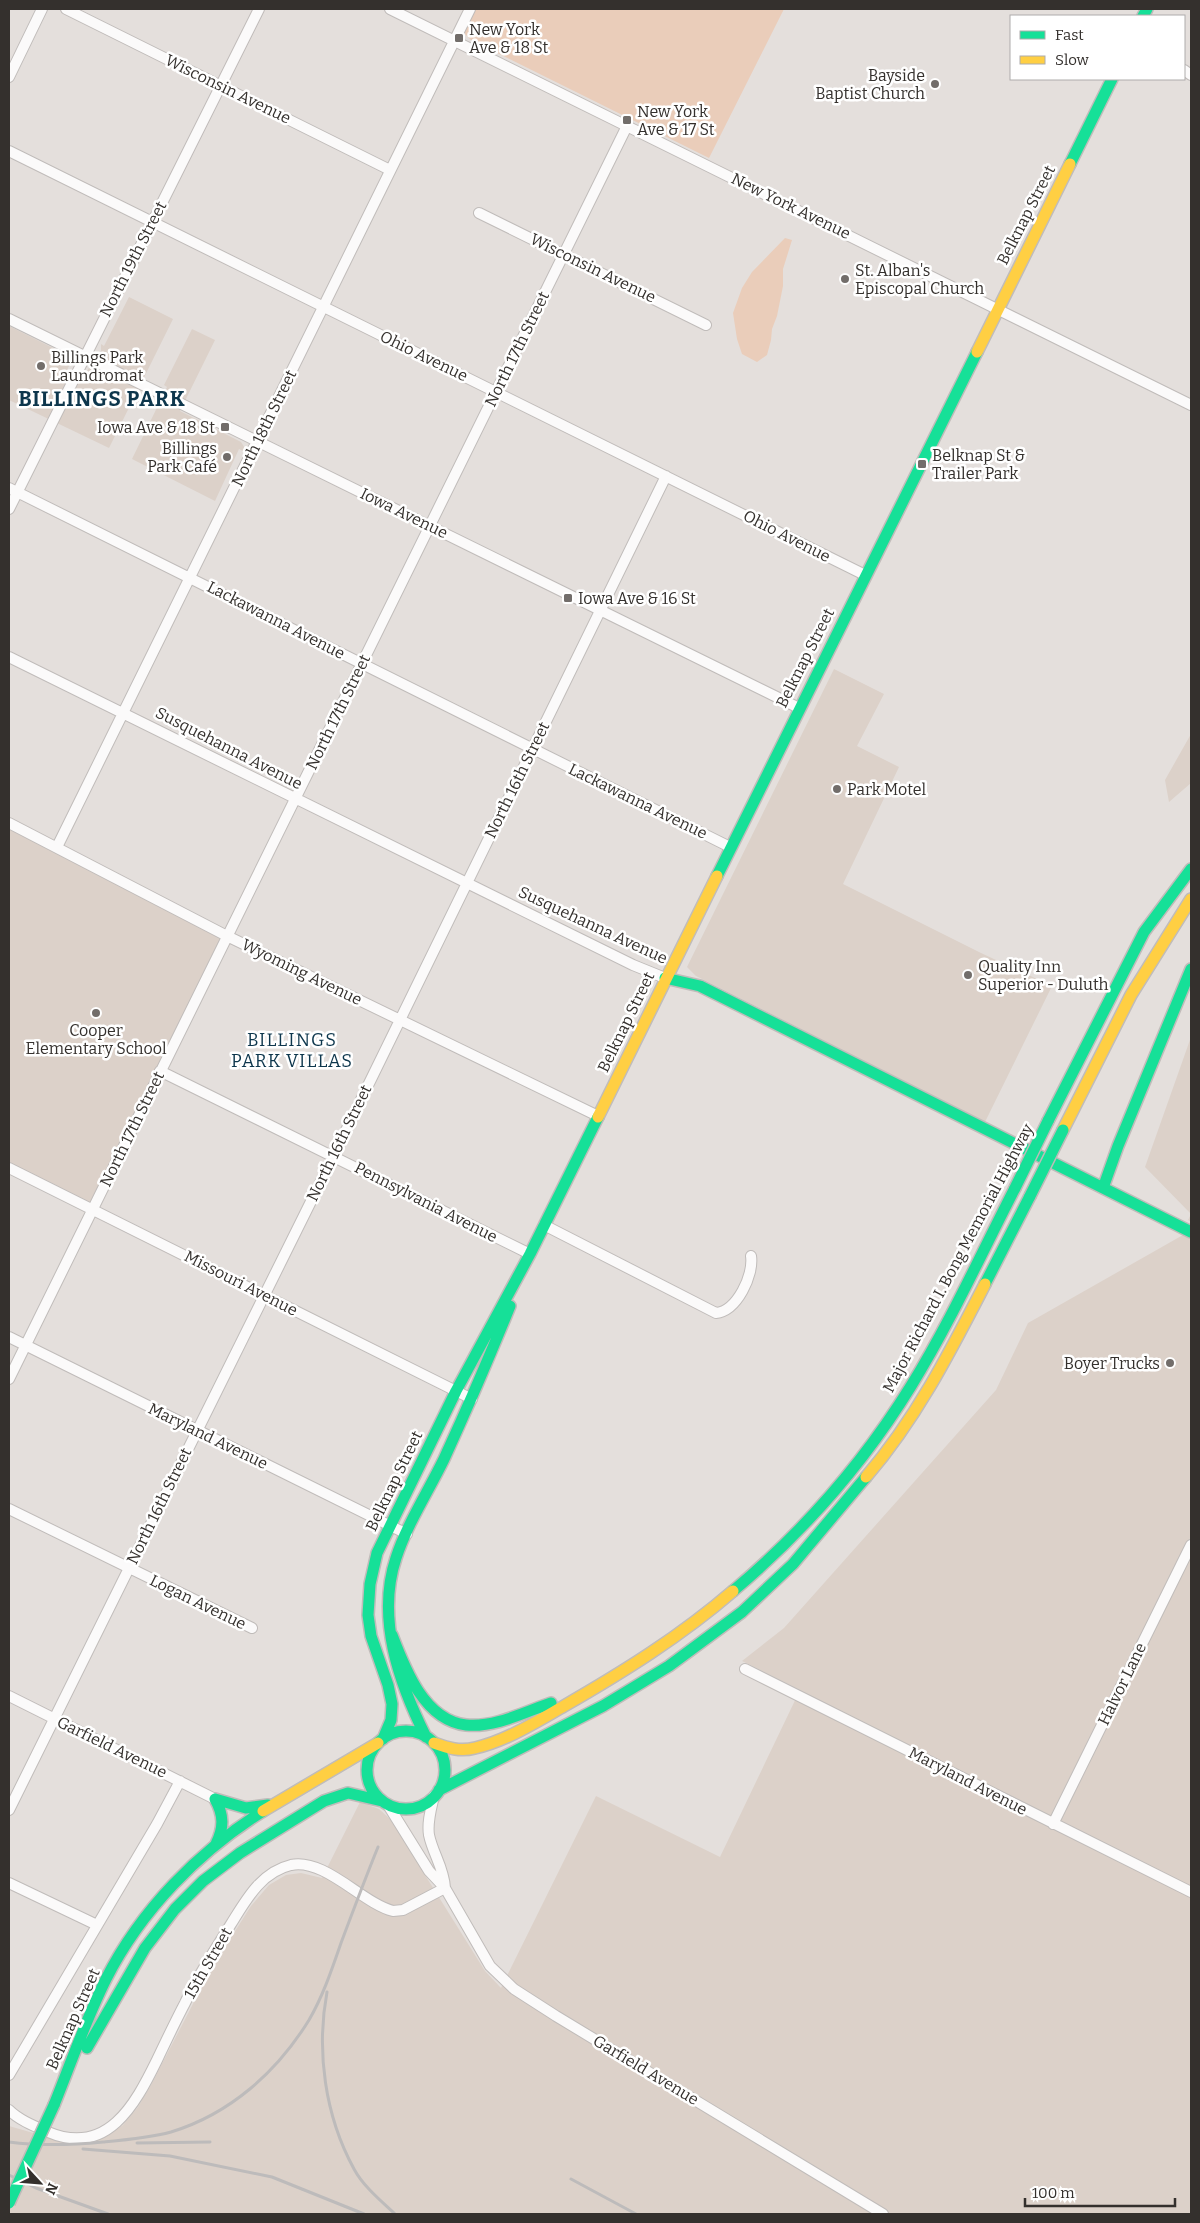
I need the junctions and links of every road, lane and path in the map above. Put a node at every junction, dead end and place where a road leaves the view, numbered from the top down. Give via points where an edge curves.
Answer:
1 (42, 9) edge
2 (66, 9) edge
3 (259, 9) edge
4 (390, 9) edge
5 (470, 9) edge
6 (454, 40) junction
7 (9, 77) edge
8 (1112, 80) edge
9 (220, 85) junction
10 (627, 126) junction
11 (9, 151) edge
12 (390, 170) junction
13 (479, 213) dead end
14 (152, 222) junction
15 (564, 253) junction
16 (323, 306) junction
17 (998, 308) junction
18 (9, 319) edge
19 (706, 325) dead end
20 (84, 356) junction
21 (496, 392) junction
22 (1191, 405) edge
23 (256, 442) junction
24 (666, 476) junction
25 (13, 490) edge
26 (9, 509) edge
27 (430, 526) junction
28 (865, 575) junction
29 (190, 577) junction
30 (601, 610) junction
31 (9, 657) edge
32 (362, 663) junction
33 (799, 708) junction
34 (123, 713) junction
35 (532, 749) junction
36 (295, 799) junction
37 (9, 823) edge
38 (58, 847) junction
39 (730, 847) junction
40 (1191, 869) edge
41 (467, 883) junction
42 (1191, 899) edge
43 (227, 936) junction
44 (1191, 969) edge
45 (665, 978) junction
46 (400, 1020) junction
47 (160, 1071) junction
48 (598, 1116) junction
49 (334, 1155) junction
50 (9, 1168) edge
51 (1102, 1188) junction
52 (92, 1209) junction
53 (544, 1225) junction
54 (1191, 1232) edge
55 (530, 1254) junction
56 (752, 1256) dead end
57 (264, 1294) junction
58 (9, 1338) edge
59 (25, 1346) junction
60 (9, 1379) edge
61 (456, 1391) junction
62 (472, 1399) junction
63 (196, 1431) junction
64 (9, 1508) edge
65 (390, 1525) junction
66 (407, 1534) junction
67 (1191, 1545) edge
68 (128, 1568) junction
69 (252, 1628) dead end
70 (392, 1635) junction
71 (745, 1669) dead end
72 (594, 1689) junction
73 (9, 1696) edge
74 (53, 1718) junction
75 (430, 1740) junction
76 (380, 1741) junction
77 (180, 1781) junction
78 (437, 1793) junction
79 (215, 1799) junction
80 (276, 1803) junction
81 (385, 1803) junction
82 (9, 1810) edge
83 (1053, 1824) junction
84 (216, 1845) junction
85 (9, 1883) edge
86 (445, 1888) junction
87 (1191, 1892) edge
88 (97, 1925) junction
89 (9, 2074) edge
90 (54, 2104) junction
91 (9, 2110) edge
92 (9, 2203) edge
93 (883, 2214) edge

1 - 7 street
2 - 9 street, Wisconsin Avenue
3 - 9 street, North 19th Street
4 - 6 street, New York Avenue
5 - 6 street, North 18th Street
6 - 10 street, New York Avenue
6 - 12 street, North 18th Street
8 - 17 main road, Belknap Street
9 - 12 street, Wisconsin Avenue
9 - 14 street, North 19th Street
10 - 15 street, North 17th Street
10 - 17 street, New York Avenue
11 - 14 street, Ohio Avenue
12 - 16 street, North 18th Street
13 - 15 street, Wisconsin Avenue
14 - 16 street, Ohio Avenue
14 - 20 street, North 19th Street
15 - 19 street, Wisconsin Avenue
15 - 21 street, North 17th Street
16 - 21 street, Ohio Avenue
16 - 23 street, North 18th Street
17 - 22 street, New York Avenue
17 - 28 main road, Belknap Street
18 - 20 street, Iowa Avenue
20 - 23 street, Iowa Avenue
20 - 25 street, North 19th Street
21 - 24 street, Ohio Avenue
21 - 27 street, North 17th Street
23 - 27 street, Iowa Avenue
23 - 29 street, North 18th Street
24 - 28 street, Ohio Avenue
24 - 30 street, North 16th Street
25 - 26 street, North 19th Street
25 - 29 street, Lackawanna Avenue
27 - 30 street, Iowa Avenue
27 - 32 street, North 17th Street
28 - 33 main road, Belknap Street
29 - 32 street, Lackawanna Avenue
29 - 34 street, North 18th Street
30 - 33 street, Iowa Avenue
30 - 35 street, North 16th Street
31 - 34 street, Susquehanna Avenue
32 - 35 street, Lackawanna Avenue
32 - 36 street, North 17th Street
33 - 39 main road, Belknap Street
34 - 36 street, Susquehanna Avenue
34 - 38 street, North 18th Street
35 - 39 street, Lackawanna Avenue
35 - 41 street, North 16th Street
36 - 41 street, Susquehanna Avenue
36 - 43 street, North 17th Street
37 - 38 street, Wyoming Avenue
38 - 43 street, Wyoming Avenue
39 - 45 main road, Belknap Street
40 - 72 main road, Major Richard I. Bong Memorial Highway, bridge via 1144,932 1015,1188 911,1385 886,1425 829,1499 774,1557 698,1622
41 - 45 street, Susquehanna Avenue via 632,966
41 - 46 street, North 16th Street
42 - 78 main road, Major Richard I. Bong Memorial Highway, bridge via 1131,995 943,1366 892,1447 793,1564 742,1612 669,1666 604,1706
43 - 46 street, Wyoming Avenue
43 - 47 street, North 17th Street
44 - 51 main road
45 - 48 main road, Belknap Street
45 - 51 main road, Susquehanna Avenue via 700,986
46 - 48 street, Wyoming Avenue
46 - 49 street, North 16th Street
47 - 49 street, Pennsylvania Avenue
47 - 52 street, North 17th Street
48 - 53 main road, Belknap Street
49 - 55 street, Pennsylvania Avenue
49 - 57 street, North 16th Street
50 - 52 street, Missouri Avenue
51 - 54 main road, Susquehanna Avenue
52 - 57 street, Missouri Avenue
52 - 59 street, North 17th Street
53 - 55 main road, Belknap Street
53 - 56 street via 716,1313 733,1306 750,1274
55 - 61 main road, Belknap Street
55 - 62 main road, Belknap Street
57 - 61 street, Missouri Avenue
57 - 63 street, North 16th Street
58 - 59 street, Maryland Avenue
59 - 60 street, North 17th Street
59 - 63 street, Maryland Avenue
61 - 62 street, Missouri Avenue
61 - 65 main road, Belknap Street
62 - 66 main road, Belknap Street
63 - 65 street, Maryland Avenue
63 - 68 street, North 16th Street
64 - 68 street, Logan Avenue
65 - 66 street, Maryland Avenue
65 - 76 main road, Belknap Street via 372,1568 368,1597 370,1634 392,1700 391,1716
66 - 70 main road, Belknap Street via 390,1583
67 - 83 street, Halvor Lane
68 - 69 street, Logan Avenue
68 - 74 street, North 16th Street
70 - 72 main road via 425,1700 454,1722 465,1725 484,1724
70 - 75 main road, Belknap Street via 393,1656 401,1682
71 - 83 street, Maryland Avenue
72 - 75 main road, Major Richard I. Bong Memorial Highway via 538,1720 476,1748 462,1750
73 - 74 street, Garfield Avenue
74 - 77 street, Garfield Avenue
74 - 82 street, North 16th Street
75 - 76 main road via 418,1733 400,1732
75 - 78 main road via 440,1752 444,1771
76 - 80 main road, Belknap Street
76 - 81 main road via 371,1752 367,1773 369,1784
77 - 79 street, Garfield Avenue
77 - 88 street
78 - 81 main road via 422,1805 408,1809
78 - 86 street, Garfield Avenue via 429,1818 429,1834 443,1870
79 - 80 main road via 246,1808
79 - 84 main road via 224,1822
80 - 84 main road, Belknap Street
81 - 86 street, Garfield Avenue via 429,1872
81 - 90 main road, Belknap Street via 341,1794 262,1838 203,1881 175,1909 145,1948
83 - 87 street, Maryland Avenue
84 - 90 main road, Belknap Street via 164,1895 124,1950 95,2001
85 - 88 street
86 - 91 street, 15th Street via 395,1912 310,1866 294,1865 278,1870 261,1882 241,1907 190,1992 141,2092 121,2119 102,2132 68,2138 31,2125
86 - 93 street, Garfield Avenue via 485,1959 514,1989
88 - 89 street
90 - 92 main road, Belknap Street, bridge

